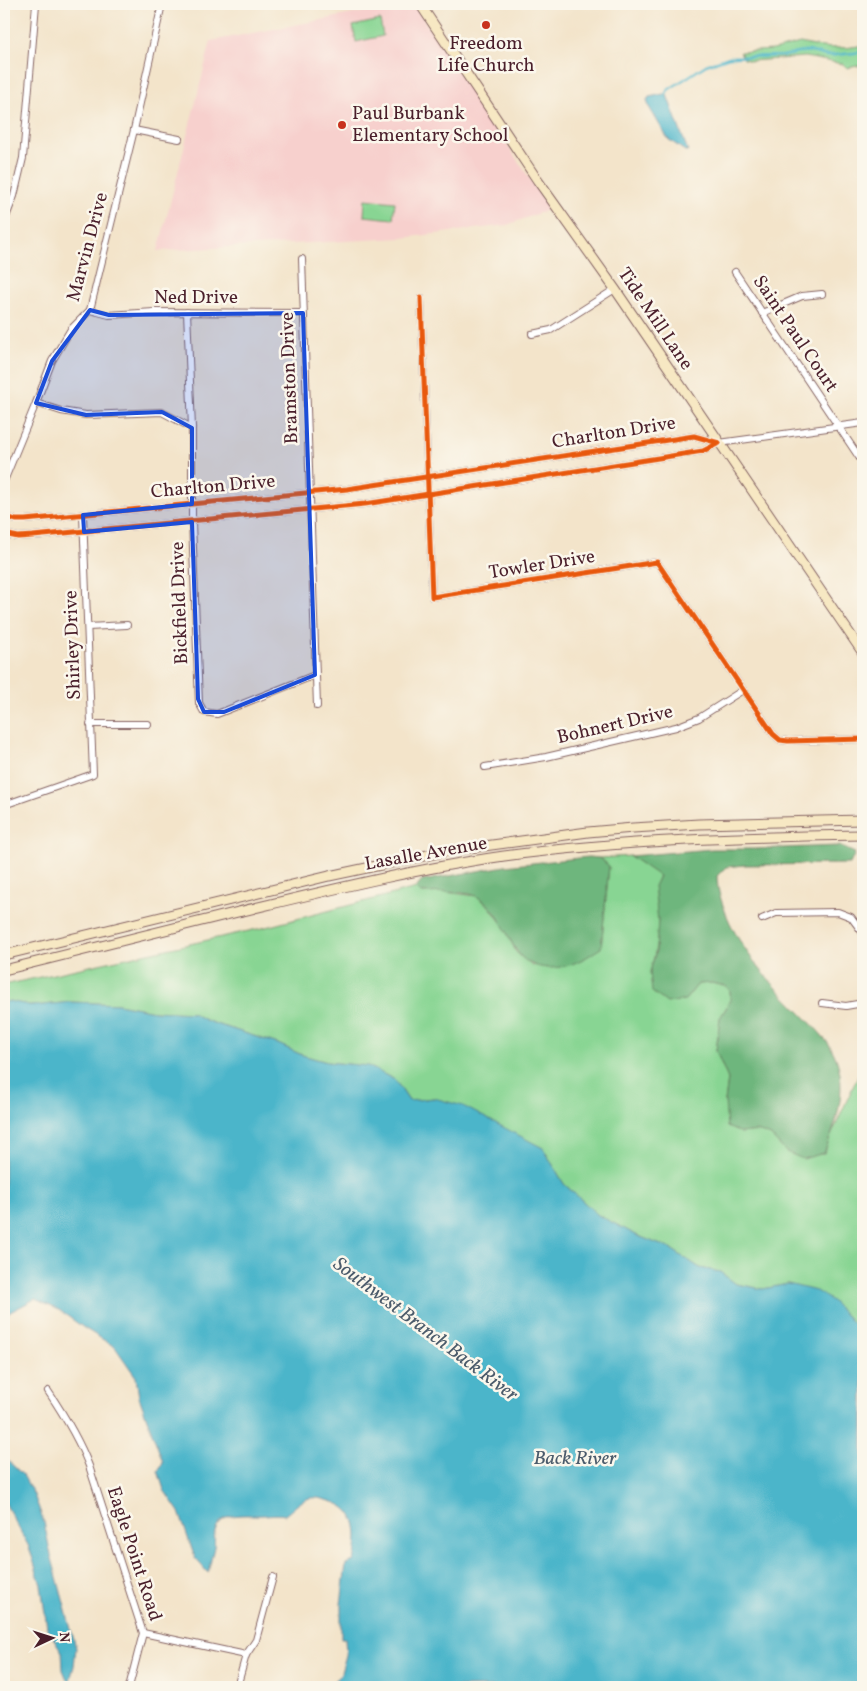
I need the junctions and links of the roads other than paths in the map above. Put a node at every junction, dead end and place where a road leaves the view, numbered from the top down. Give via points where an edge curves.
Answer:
1 (36, 4) edge
2 (162, 4) edge
3 (420, 4) edge
4 (134, 130) junction
5 (179, 139) dead end
6 (4, 222) edge
7 (302, 259) dead end
8 (735, 272) dead end
9 (615, 289) junction
10 (822, 294) dead end
11 (421, 298) dead end
12 (90, 310) junction
13 (187, 312) junction
14 (303, 313) junction
15 (762, 313) junction
16 (532, 334) dead end
17 (36, 403) junction
18 (863, 423) edge
19 (840, 427) junction
20 (192, 428) junction
21 (718, 443) junction
22 (863, 463) edge
23 (427, 477) junction
24 (4, 482) edge
25 (308, 493) junction
26 (428, 494) junction
27 (192, 504) junction
28 (309, 510) junction
29 (83, 515) junction
30 (4, 516) edge
31 (192, 522) junction
32 (84, 532) junction
33 (4, 534) edge
34 (127, 624) dead end
35 (88, 627) junction
36 (863, 653) edge
37 (315, 675) junction
38 (743, 690) junction
39 (317, 706) dead end
40 (90, 724) junction
41 (148, 724) dead end
42 (863, 738) edge
43 (485, 767) dead end
44 (4, 805) edge
45 (863, 820) edge
46 (863, 834) edge
47 (762, 919) dead end
48 (863, 933) edge
49 (4, 955) edge
50 (4, 970) edge
51 (822, 1003) dead end
52 (863, 1003) edge
53 (48, 1391) dead end
54 (273, 1577) dead end
55 (143, 1633) junction
56 (246, 1655) junction
57 (128, 1687) edge
58 (237, 1687) edge

1 - 6 street via 23,158
2 - 4 street, Marvin Drive
3 - 9 main road, Tide Mill Lane via 538,181
4 - 5 street
4 - 12 street, Marvin Drive
7 - 14 street, Bramston Drive
8 - 15 street, Saint Paul Court
9 - 16 street via 551,330
9 - 21 main road, Tide Mill Lane
10 - 15 street via 802,296
11 - 23 street, Towler Drive
12 - 13 street, Ned Drive via 109,315
12 - 17 street, Marvin Drive via 52,361
13 - 14 street, Ned Drive
13 - 20 street, Bickfield Drive
14 - 25 street, Bramston Drive
15 - 19 street, Saint Paul Court
17 - 20 street via 86,415 162,412
17 - 24 street, Marvin Drive
18 - 19 street, Charlton Drive
19 - 21 street, Charlton Drive
19 - 22 street, Saint Paul Court
20 - 27 street, Bickfield Drive
21 - 23 street, Charlton Drive via 694,436
21 - 26 street, Charlton Drive via 703,451
21 - 36 main road, Tide Mill Lane
23 - 25 street, Charlton Drive
23 - 26 street, Towler Drive
25 - 27 street, Charlton Drive
25 - 28 street, Bramston Drive
26 - 28 street, Charlton Drive
26 - 38 street, Towler Drive via 432,597 657,562
27 - 29 street, Charlton Drive
27 - 31 street, Bickfield Drive
28 - 31 street, Charlton Drive
28 - 37 street, Bramston Drive
29 - 30 street, Charlton Drive via 25,520
29 - 32 street, Shirley Drive
31 - 32 street, Charlton Drive
31 - 37 street, Bickfield Drive via 198,699 204,712 224,712
32 - 33 street, Charlton Drive via 21,537
32 - 35 street, Shirley Drive
34 - 35 street
35 - 40 street, Shirley Drive
37 - 39 street, Bramston Drive
38 - 42 street, Towler Drive via 780,740
38 - 43 street, Bohnert Drive via 699,718 676,727 546,757
40 - 41 street
40 - 44 street, Shirley Drive via 94,774
45 - 49 main road, Lasalle Avenue via 633,828 447,851 328,876
46 - 50 main road, Lasalle Avenue via 634,842 478,860 332,889
47 - 48 street via 776,913 838,912 851,917
51 - 52 street via 846,1006
53 - 55 street, Eagle Point Road via 84,1453
54 - 56 street via 256,1640
55 - 56 street, Eagle Point Road
55 - 57 street
56 - 58 street

